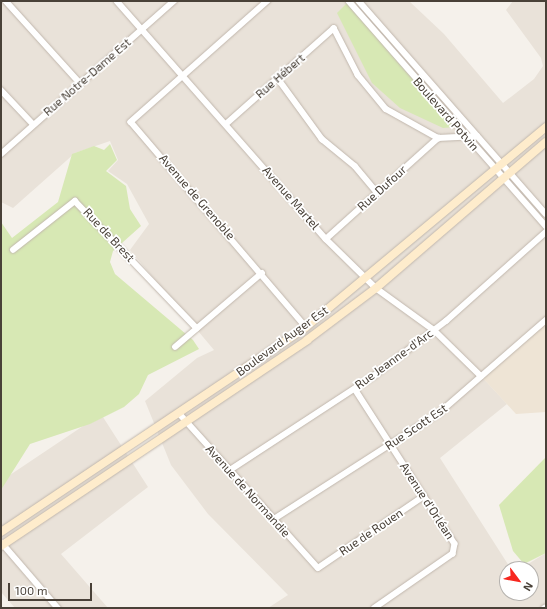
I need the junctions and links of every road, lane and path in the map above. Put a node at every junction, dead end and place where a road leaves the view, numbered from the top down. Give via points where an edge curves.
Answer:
1 (6, 1) edge
2 (117, 1) edge
3 (174, 1) edge
4 (268, 1) edge
5 (348, 1) edge
6 (359, 1) edge
7 (371, 16) junction
8 (366, 21) junction
9 (142, 28) junction
10 (409, 58) junction
11 (403, 64) junction
12 (182, 76) junction
13 (278, 77) junction
14 (80, 83) junction
15 (1, 90) edge
16 (33, 124) junction
17 (226, 124) junction
18 (546, 126) edge
19 (477, 136) junction
20 (438, 138) junction
21 (467, 139) junction
22 (546, 142) edge
23 (1, 154) edge
24 (501, 163) junction
25 (494, 169) junction
26 (510, 172) junction
27 (503, 178) junction
28 (378, 192) junction
29 (546, 214) edge
30 (546, 226) edge
31 (546, 232) edge
32 (326, 239) junction
33 (13, 250) dead end
34 (262, 273) junction
35 (365, 277) junction
36 (376, 288) junction
37 (546, 320) edge
38 (306, 327) junction
39 (197, 328) junction
40 (434, 330) junction
41 (175, 347) dead end
42 (481, 376) junction
43 (355, 388) junction
44 (179, 413) junction
45 (187, 422) junction
46 (389, 444) junction
47 (230, 470) junction
48 (424, 496) junction
49 (274, 519) junction
50 (1, 532) edge
51 (2, 544) edge
52 (318, 568) joint
53 (58, 608) edge
54 (375, 608) edge

1 - 14 street
2 - 9 street, Avenue Martel
3 - 9 street, Rue Notre-Dame Est
4 - 12 street
5 - 8 street, Boulevard Potvin
6 - 7 street, Boulevard Potvin
7 - 8 street
7 - 10 street, Boulevard Potvin
8 - 11 street, Boulevard Potvin
9 - 12 street, Avenue Martel
9 - 14 street, Rue Notre-Dame Est
10 - 11 street
10 - 19 street, Boulevard Potvin
11 - 21 street, Boulevard Potvin
12 - 17 street, Avenue Martel
12 - 34 street, Avenue de Grenoble via 131,122
13 - 17 street, Rue Hébert
13 - 20 street, Rue Hébert via 334,28 372,96 386,109
13 - 28 street via 322,139 355,166
14 - 16 street, Rue Notre-Dame Est
15 - 16 street
16 - 23 street, Rue Notre-Dame Est
17 - 32 street, Avenue Martel
18 - 24 main road, Boulevard Auger Est
19 - 21 street
19 - 24 street, Boulevard Potvin
20 - 21 street
20 - 28 street, Rue Dufour
21 - 25 street, Boulevard Potvin
22 - 26 main road, Boulevard Auger Est
24 - 25 main road, Boulevard Auger Est
24 - 26 street, Boulevard Potvin
25 - 27 street, Boulevard Potvin
25 - 35 main road, Boulevard Auger Est
26 - 27 main road, Boulevard Auger Est
26 - 29 street, Boulevard Potvin
27 - 30 street, Boulevard Potvin
27 - 36 main road, Boulevard Auger Est
28 - 32 street, Rue Dufour
31 - 40 street, Rue Jeanne-d'Arc
32 - 35 street, Avenue Martel
33 - 39 street, Rue de Brest via 75,201
34 - 38 street, Avenue de Grenoble
34 - 39 street
35 - 36 street, Avenue Martel
35 - 38 main road, Boulevard Auger Est
36 - 40 street, Avenue Martel
36 - 45 main road, Boulevard Auger Est
37 - 42 street, Rue Scott Est
38 - 44 main road, Boulevard Auger Est
39 - 41 street
40 - 42 street, Avenue Martel
40 - 43 street, Rue Jeanne-d'Arc
42 - 46 street, Rue Scott Est via 439,413
43 - 46 street, Avenue d'Orléan
43 - 47 street, Rue Jeanne-d'Arc
44 - 45 street, Avenue de Normandie
44 - 50 main road, Boulevard Auger Est
45 - 47 street, Avenue de Normandie
45 - 51 main road, Boulevard Auger Est
46 - 48 street, Avenue d'Orléan
46 - 49 street, Rue Scott Est
47 - 49 street, Avenue de Normandie
48 - 52 street, Rue de Rouen
48 - 54 street, Avenue d'Orléan via 455,544 453,554
49 - 52 street, Avenue de Normandie
51 - 53 street

